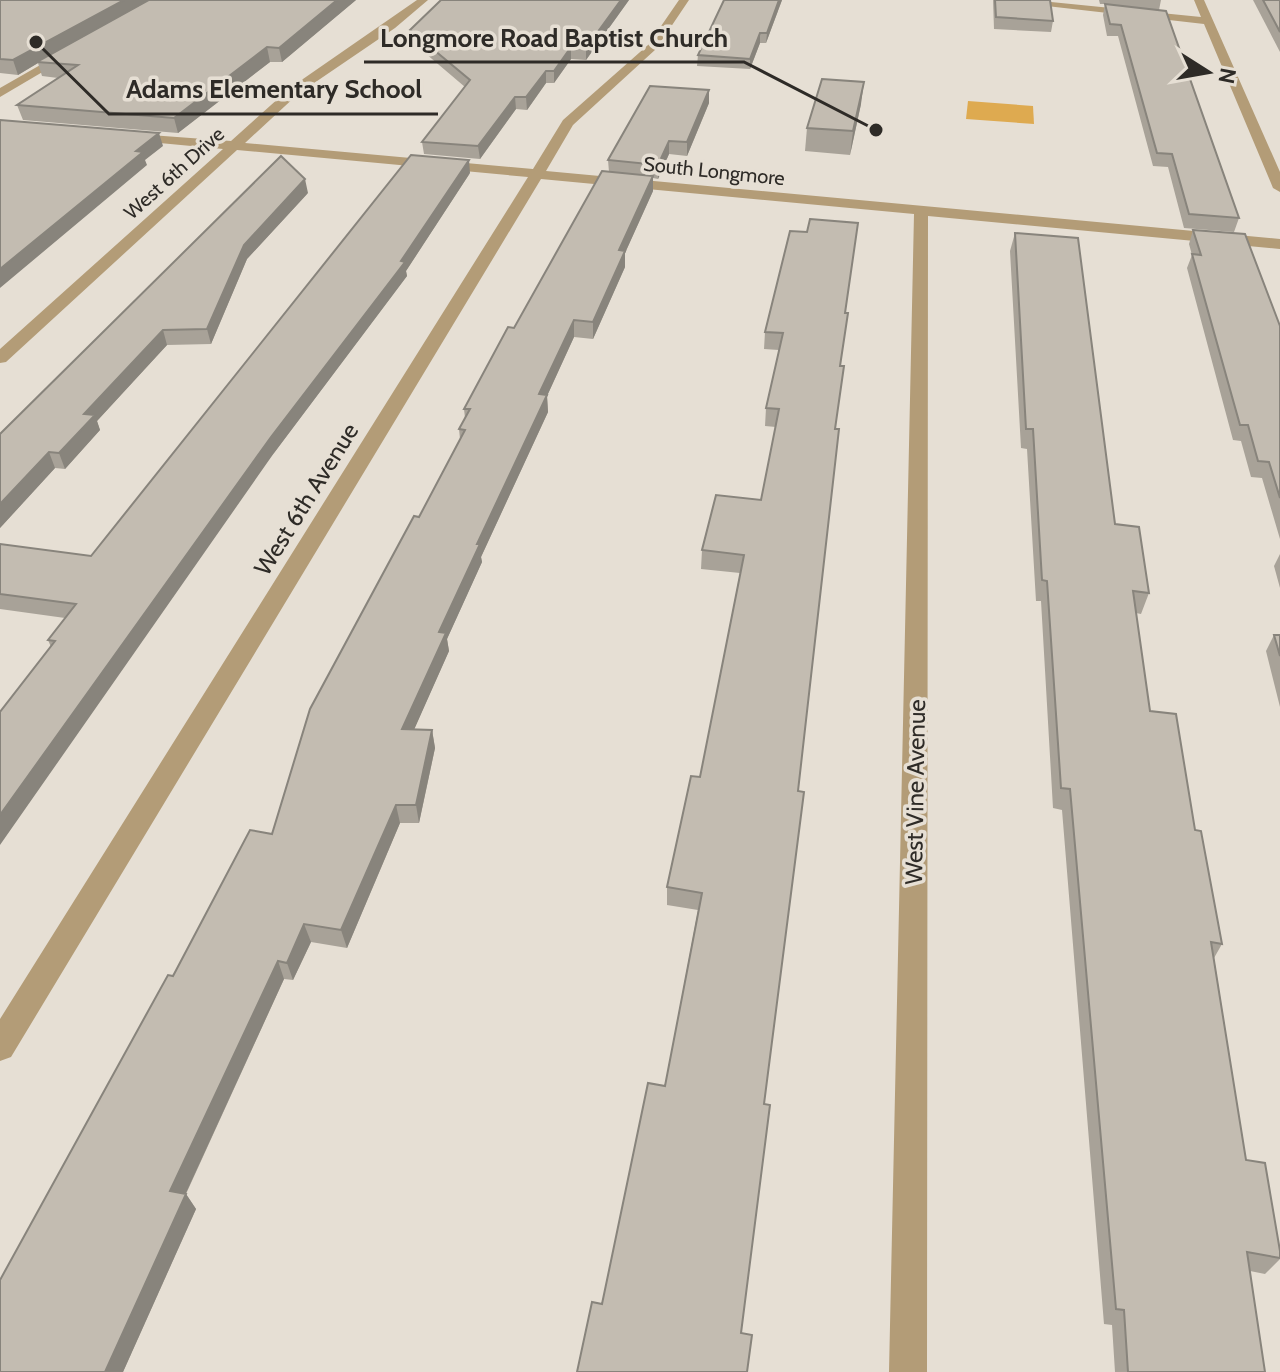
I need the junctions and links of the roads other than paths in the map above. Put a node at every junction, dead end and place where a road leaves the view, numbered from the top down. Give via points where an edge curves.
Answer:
1 (423, 0) edge
2 (684, 0) edge
3 (1000, 0) edge
4 (1199, 0) edge
5 (1208, 21) junction
6 (76, 49) edge
7 (0, 93) edge
8 (105, 134) edge
9 (232, 146) junction
10 (538, 172) junction
11 (1280, 188) edge
12 (921, 212) junction
13 (1280, 244) edge
14 (0, 358) edge
15 (0, 1047) edge
16 (908, 1372) edge

1 - 9 street, West 6th Drive via 294,91
2 - 10 street, West 6th Avenue via 652,47 568,123
3 - 5 street
4 - 5 street
5 - 11 street
6 - 7 street
8 - 9 street, South Longmore
9 - 10 street, South Longmore
9 - 14 street, West 6th Drive
10 - 12 street, South Longmore
10 - 15 street, West 6th Avenue
12 - 13 street, South Longmore
12 - 16 street, West Vine Avenue

